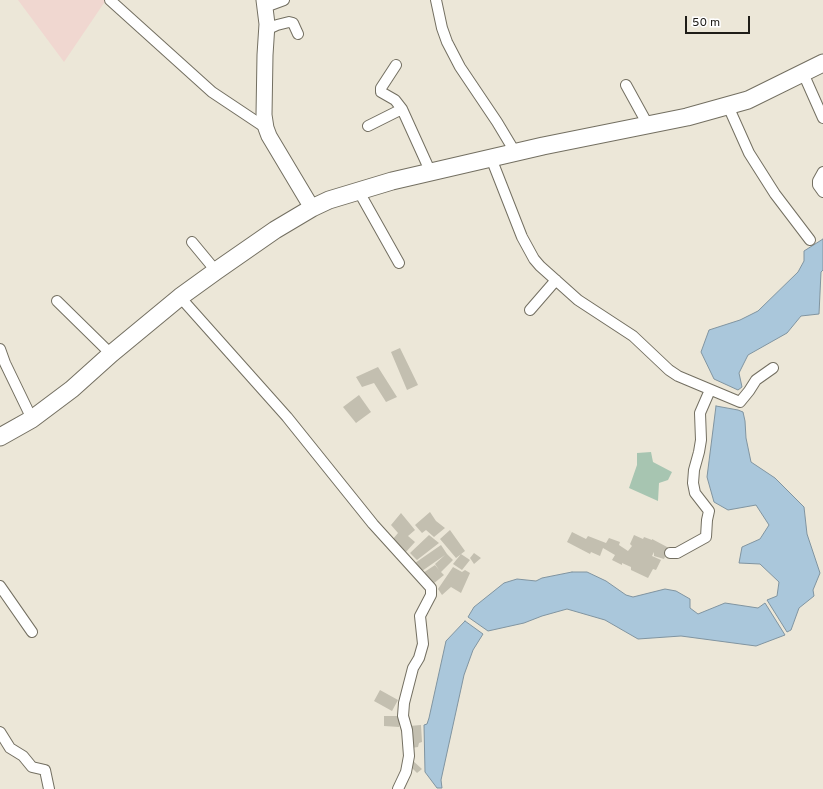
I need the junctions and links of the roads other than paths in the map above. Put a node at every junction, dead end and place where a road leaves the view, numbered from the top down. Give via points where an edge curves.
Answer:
1 (284, 0) edge
2 (436, 0) edge
3 (115, 1) edge
4 (265, 3) edge
5 (266, 30) junction
6 (298, 34) dead end
7 (823, 63) edge
8 (396, 65) dead end
9 (803, 73) junction
10 (626, 85) dead end
11 (728, 106) junction
12 (402, 109) junction
13 (823, 118) edge
14 (648, 125) junction
15 (368, 126) dead end
16 (266, 128) junction
17 (516, 152) junction
18 (491, 158) junction
19 (823, 172) edge
20 (430, 173) junction
21 (358, 190) junction
22 (823, 192) edge
23 (312, 208) junction
24 (810, 240) dead end
25 (192, 242) dead end
26 (398, 264) dead end
27 (216, 271) junction
28 (556, 280) junction
29 (180, 297) junction
30 (57, 301) dead end
31 (530, 310) dead end
32 (0, 349) edge
33 (111, 354) junction
34 (773, 368) dead end
35 (713, 392) junction
36 (32, 419) junction
37 (0, 437) edge
38 (670, 553) dead end
39 (0, 586) edge
40 (32, 632) dead end
41 (0, 732) edge
42 (49, 789) edge
43 (398, 789) edge

1 - 4 street
2 - 17 street via 447,42 460,67
3 - 16 street via 212,92
4 - 5 street
5 - 6 street via 289,22 293,23
5 - 16 street
7 - 9 main road
8 - 12 street via 381,92 395,100
9 - 11 main road via 748,100
9 - 13 street
10 - 14 street
11 - 14 main road
11 - 24 street via 749,154
12 - 15 street
12 - 20 street
14 - 17 main road
16 - 23 street
17 - 18 main road
18 - 20 main road
18 - 28 street via 530,252 540,266
19 - 22 street via 818,181
20 - 21 main road
21 - 23 main road
21 - 26 street
23 - 27 main road
25 - 27 street
27 - 29 main road
28 - 31 street
28 - 35 street via 584,305 629,332 669,370
29 - 33 main road
29 - 43 street via 287,417 373,524 430,588 431,594 420,616 423,644 413,668 404,703 403,716 409,756 406,772
30 - 33 street
32 - 36 street via 4,363
33 - 36 main road via 72,389
34 - 35 street via 756,380 740,402
35 - 38 street via 700,413 701,440 693,483 695,493 709,512 706,537 677,553
36 - 37 main road
39 - 40 street
41 - 42 street via 10,748 24,756 32,767 45,770

